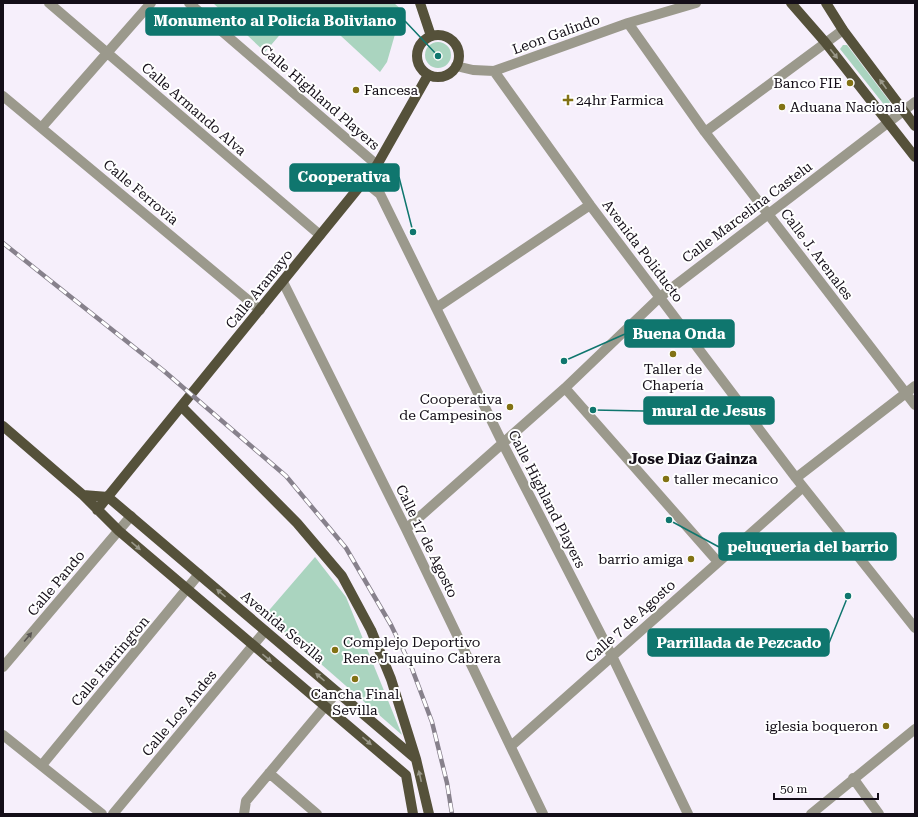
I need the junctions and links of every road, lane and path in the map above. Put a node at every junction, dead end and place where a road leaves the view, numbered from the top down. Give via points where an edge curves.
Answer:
1 (49, 3) edge
2 (151, 3) edge
3 (189, 3) edge
4 (420, 3) edge
5 (696, 3) edge
6 (791, 3) edge
7 (826, 3) edge
8 (628, 23) junction
9 (843, 30) junction
10 (430, 36) junction
11 (824, 42) junction
12 (106, 52) junction
13 (456, 66) junction
14 (494, 71) junction
15 (428, 75) junction
16 (3, 96) edge
17 (915, 102) edge
18 (903, 111) junction
19 (889, 123) junction
20 (915, 126) edge
21 (42, 127) junction
22 (705, 132) junction
23 (915, 157) edge
24 (377, 165) junction
25 (364, 181) junction
26 (590, 205) junction
27 (768, 213) junction
28 (320, 236) junction
29 (282, 282) junction
30 (660, 297) junction
31 (436, 308) junction
32 (260, 310) junction
33 (915, 386) edge
34 (565, 388) junction
35 (906, 393) junction
36 (915, 405) edge
37 (182, 407) junction
38 (3, 426) edge
39 (503, 444) junction
40 (796, 478) junction
41 (803, 487) junction
42 (83, 494) junction
43 (108, 497) junction
44 (97, 510) junction
45 (131, 516) junction
46 (406, 529) junction
47 (119, 531) junction
48 (718, 562) junction
49 (199, 574) junction
50 (187, 590) junction
51 (915, 628) edge
52 (266, 631) junction
53 (253, 646) junction
54 (612, 656) junction
55 (3, 667) edge
56 (337, 692) junction
57 (326, 707) junction
58 (915, 729) edge
59 (3, 735) edge
60 (511, 746) junction
61 (416, 759) junction
62 (42, 766) junction
63 (269, 772) junction
64 (853, 778) junction
65 (102, 814) edge
66 (113, 814) edge
67 (244, 814) edge
68 (317, 814) edge
69 (413, 814) edge
70 (429, 814) edge
71 (544, 814) edge
72 (688, 814) edge
73 (811, 814) edge
74 (879, 814) edge

1 - 12 street, Calle Armando Alva
2 - 12 street
3 - 24 street, Calle Highland Players
4 - 10 main road
5 - 8 street, Leon Galindo
6 - 11 main road
7 - 9 main road
8 - 14 street, Leon Galindo
8 - 22 street, Calle J. Arenales
9 - 11 street
18 -> 9 main road
10 - 13 main road via 444,36 455,44 458,55
10 - 15 main road via 417,51 418,65
11 -> 19 main road
11 - 22 street
12 - 21 street
12 - 28 street, Calle Armando Alva
13 - 14 street
13 - 15 main road via 448,75
14 - 26 street, Avenida Poliducto
15 - 24 main road, Calle Aramayo
16 - 21 street, Calle Ferrovia
17 - 18 street, Calle Marcelina Castelu
18 - 19 street, Calle Marcelina Castelu
18 - 20 main road
19 - 23 main road
19 - 27 street, Calle Marcelina Castelu
21 - 32 street, Calle Ferrovia
22 - 27 street, Calle J. Arenales
24 - 25 main road, Calle Aramayo
25 - 28 main road, Calle Aramayo
25 - 31 street, Calle Highland Players via 380,194
26 - 30 street, Avenida Poliducto
26 - 31 street
27 - 30 street, Calle Marcelina Castelu
27 - 35 street, Calle J. Arenales
28 - 29 main road, Calle Aramayo
29 - 32 main road, Calle Aramayo
29 - 46 street, Calle 17 de Agosto
30 - 34 street, Calle Marcelina Castelu
30 - 40 street, Avenida Poliducto
31 - 39 street, Calle Highland Players
32 - 37 main road, Calle Aramayo
33 - 35 street
34 - 39 street, Calle Marcelina Castelu
34 - 48 street
35 - 36 street, Calle J. Arenales
35 - 40 street
37 - 43 main road, Calle Aramayo
37 - 61 main road via 297,523 342,576 371,630 391,679
38 - 42 main road
39 - 46 street, Calle Marcelina Castelu
39 - 54 street, Calle Highland Players
40 - 41 street, Avenida Poliducto
41 - 48 street, Calle 7 de Agosto
41 - 51 street, Avenida Poliducto
42 - 43 main road
42 - 44 main road
43 - 44 main road, Calle Aramayo
43 - 45 main road, Avenida Sevilla
44 - 47 main road
45 - 47 street, Calle Pando
45 - 49 main road, Avenida Sevilla
46 - 60 street, Calle 17 de Agosto
47 -> 50 main road
55 -> 47 street, Calle Pando
48 - 54 street, Calle 7 de Agosto
49 - 50 street, Calle Harrington
52 -> 49 main road, Avenida Sevilla
50 - 53 main road
50 - 62 street, Calle Harrington
52 - 53 street, Calle Los Andes
56 -> 52 main road, Avenida Sevilla
53 -> 57 main road
53 - 66 street, Calle Los Andes
54 - 60 street, Calle 7 de Agosto
54 - 72 street, Calle Highland Players
56 - 57 street
56 - 61 main road, Avenida Sevilla
57 - 63 street
57 -> 69 main road via 406,775
58 - 64 street
59 - 62 street
60 - 71 street, Calle 17 de Agosto
70 -> 61 main road
62 - 65 street
63 - 67 street via 246,801
63 - 68 street
64 - 73 street
64 - 74 street

